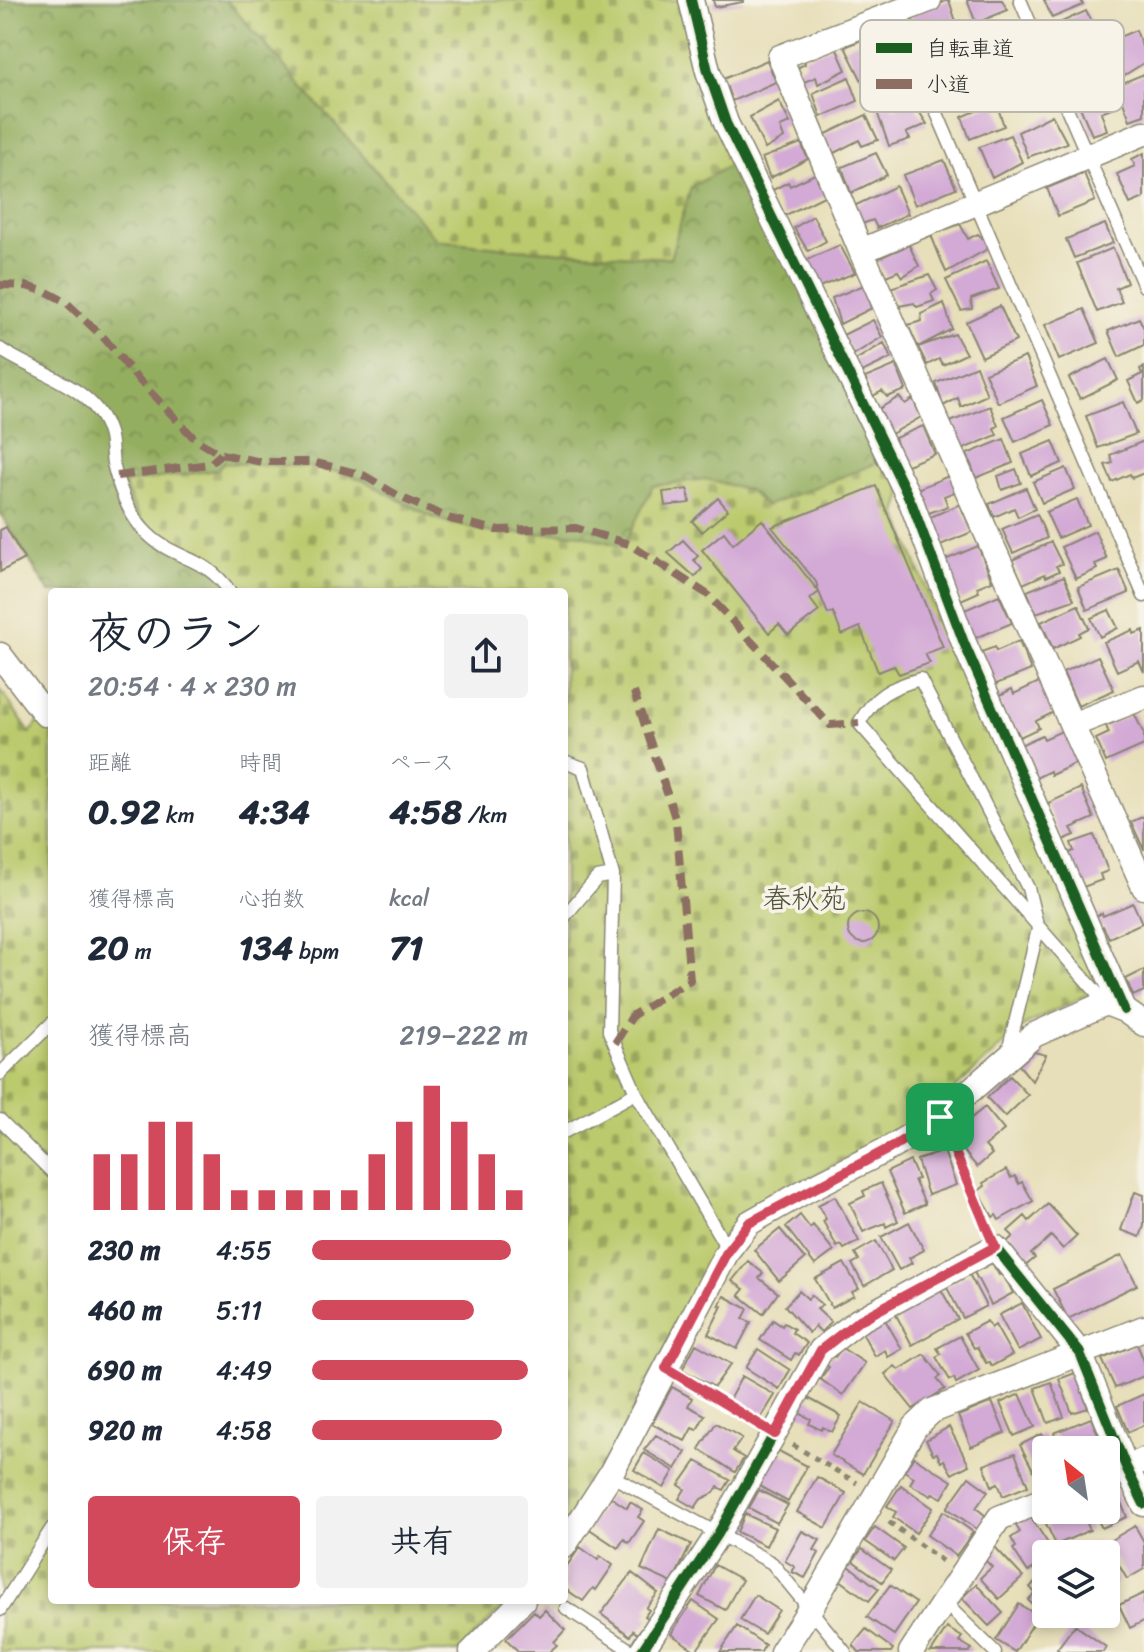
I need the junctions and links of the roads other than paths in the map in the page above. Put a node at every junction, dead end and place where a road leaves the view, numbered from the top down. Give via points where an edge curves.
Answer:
1 (691, 0) edge
2 (929, 0) edge
3 (1020, 0) edge
4 (894, 13) junction
5 (876, 20) edge
6 (897, 20) edge
7 (1029, 20) edge
8 (860, 26) edge
9 (936, 112) edge
10 (1068, 112) edge
11 (1144, 133) edge
12 (1087, 157) junction
13 (975, 204) junction
14 (861, 251) junction
15 (1144, 286) edge
16 (0, 349) edge
17 (227, 588) edge
18 (1144, 596) edge
19 (0, 655) edge
20 (1144, 697) edge
21 (48, 721) edge
22 (1072, 725) junction
23 (568, 762) edge
24 (613, 875) junction
25 (1144, 887) edge
26 (568, 912) edge
27 (1038, 929) junction
28 (1125, 1012) edge
29 (48, 1027) edge
30 (1007, 1056) junction
31 (0, 1074) edge
32 (636, 1093) junction
33 (0, 1120) edge
34 (568, 1130) edge
35 (48, 1168) edge
36 (728, 1250) junction
37 (1144, 1328) edge
38 (1080, 1353) junction
39 (1125, 1467) edge
40 (610, 1475) junction
41 (1144, 1504) edge
42 (1032, 1505) edge
43 (48, 1534) edge
44 (718, 1534) junction
45 (568, 1540) edge
46 (944, 1602) junction
47 (2, 1604) edge
48 (519, 1604) edge
49 (566, 1608) dead end
50 (810, 1609) junction
51 (472, 1652) edge
52 (633, 1652) edge
53 (641, 1652) edge
54 (782, 1652) edge
55 (845, 1652) edge
56 (911, 1652) edge
57 (995, 1652) edge

1 - 28 street via 726,123 912,504 964,643
2 - 4 street
3 - 7 lane
4 - 5 street
4 - 6 lane
8 - 14 street via 780,57
9 - 13 lane
10 - 12 lane
11 - 12 street
12 - 13 street
12 - 15 lane
13 - 14 street
13 - 18 lane
14 - 22 street
16 - 17 lane via 81,394 109,432 120,485 140,527 159,546 207,566
19 - 21 street
20 - 22 street
22 - 25 street
23 - 24 lane via 583,768
24 - 26 lane via 597,878
24 - 32 lane via 609,1031
27 - 27 lane via 1028,888 920,679 892,687 870,703 859,723
27 - 28 lane
27 - 30 lane
28 - 30 street via 1034,1035
29 - 31 lane
30 - 36 street via 940,1117 749,1223
32 - 34 lane
32 - 36 lane
33 - 35 lane
36 - 40 street
37 - 38 street
38 - 39 street
38 - 44 street via 995,1247 858,1321 821,1350
38 - 50 street via 932,1411 915,1427
39 - 41 street
40 - 44 lane
40 - 45 street
42 - 46 street via 999,1518
43 - 47 lane
44 - 50 lane via 772,1563
44 - 53 street
46 - 56 street
46 - 57 lane
48 - 51 street
49 - 52 lane
50 - 54 street
50 - 55 lane

